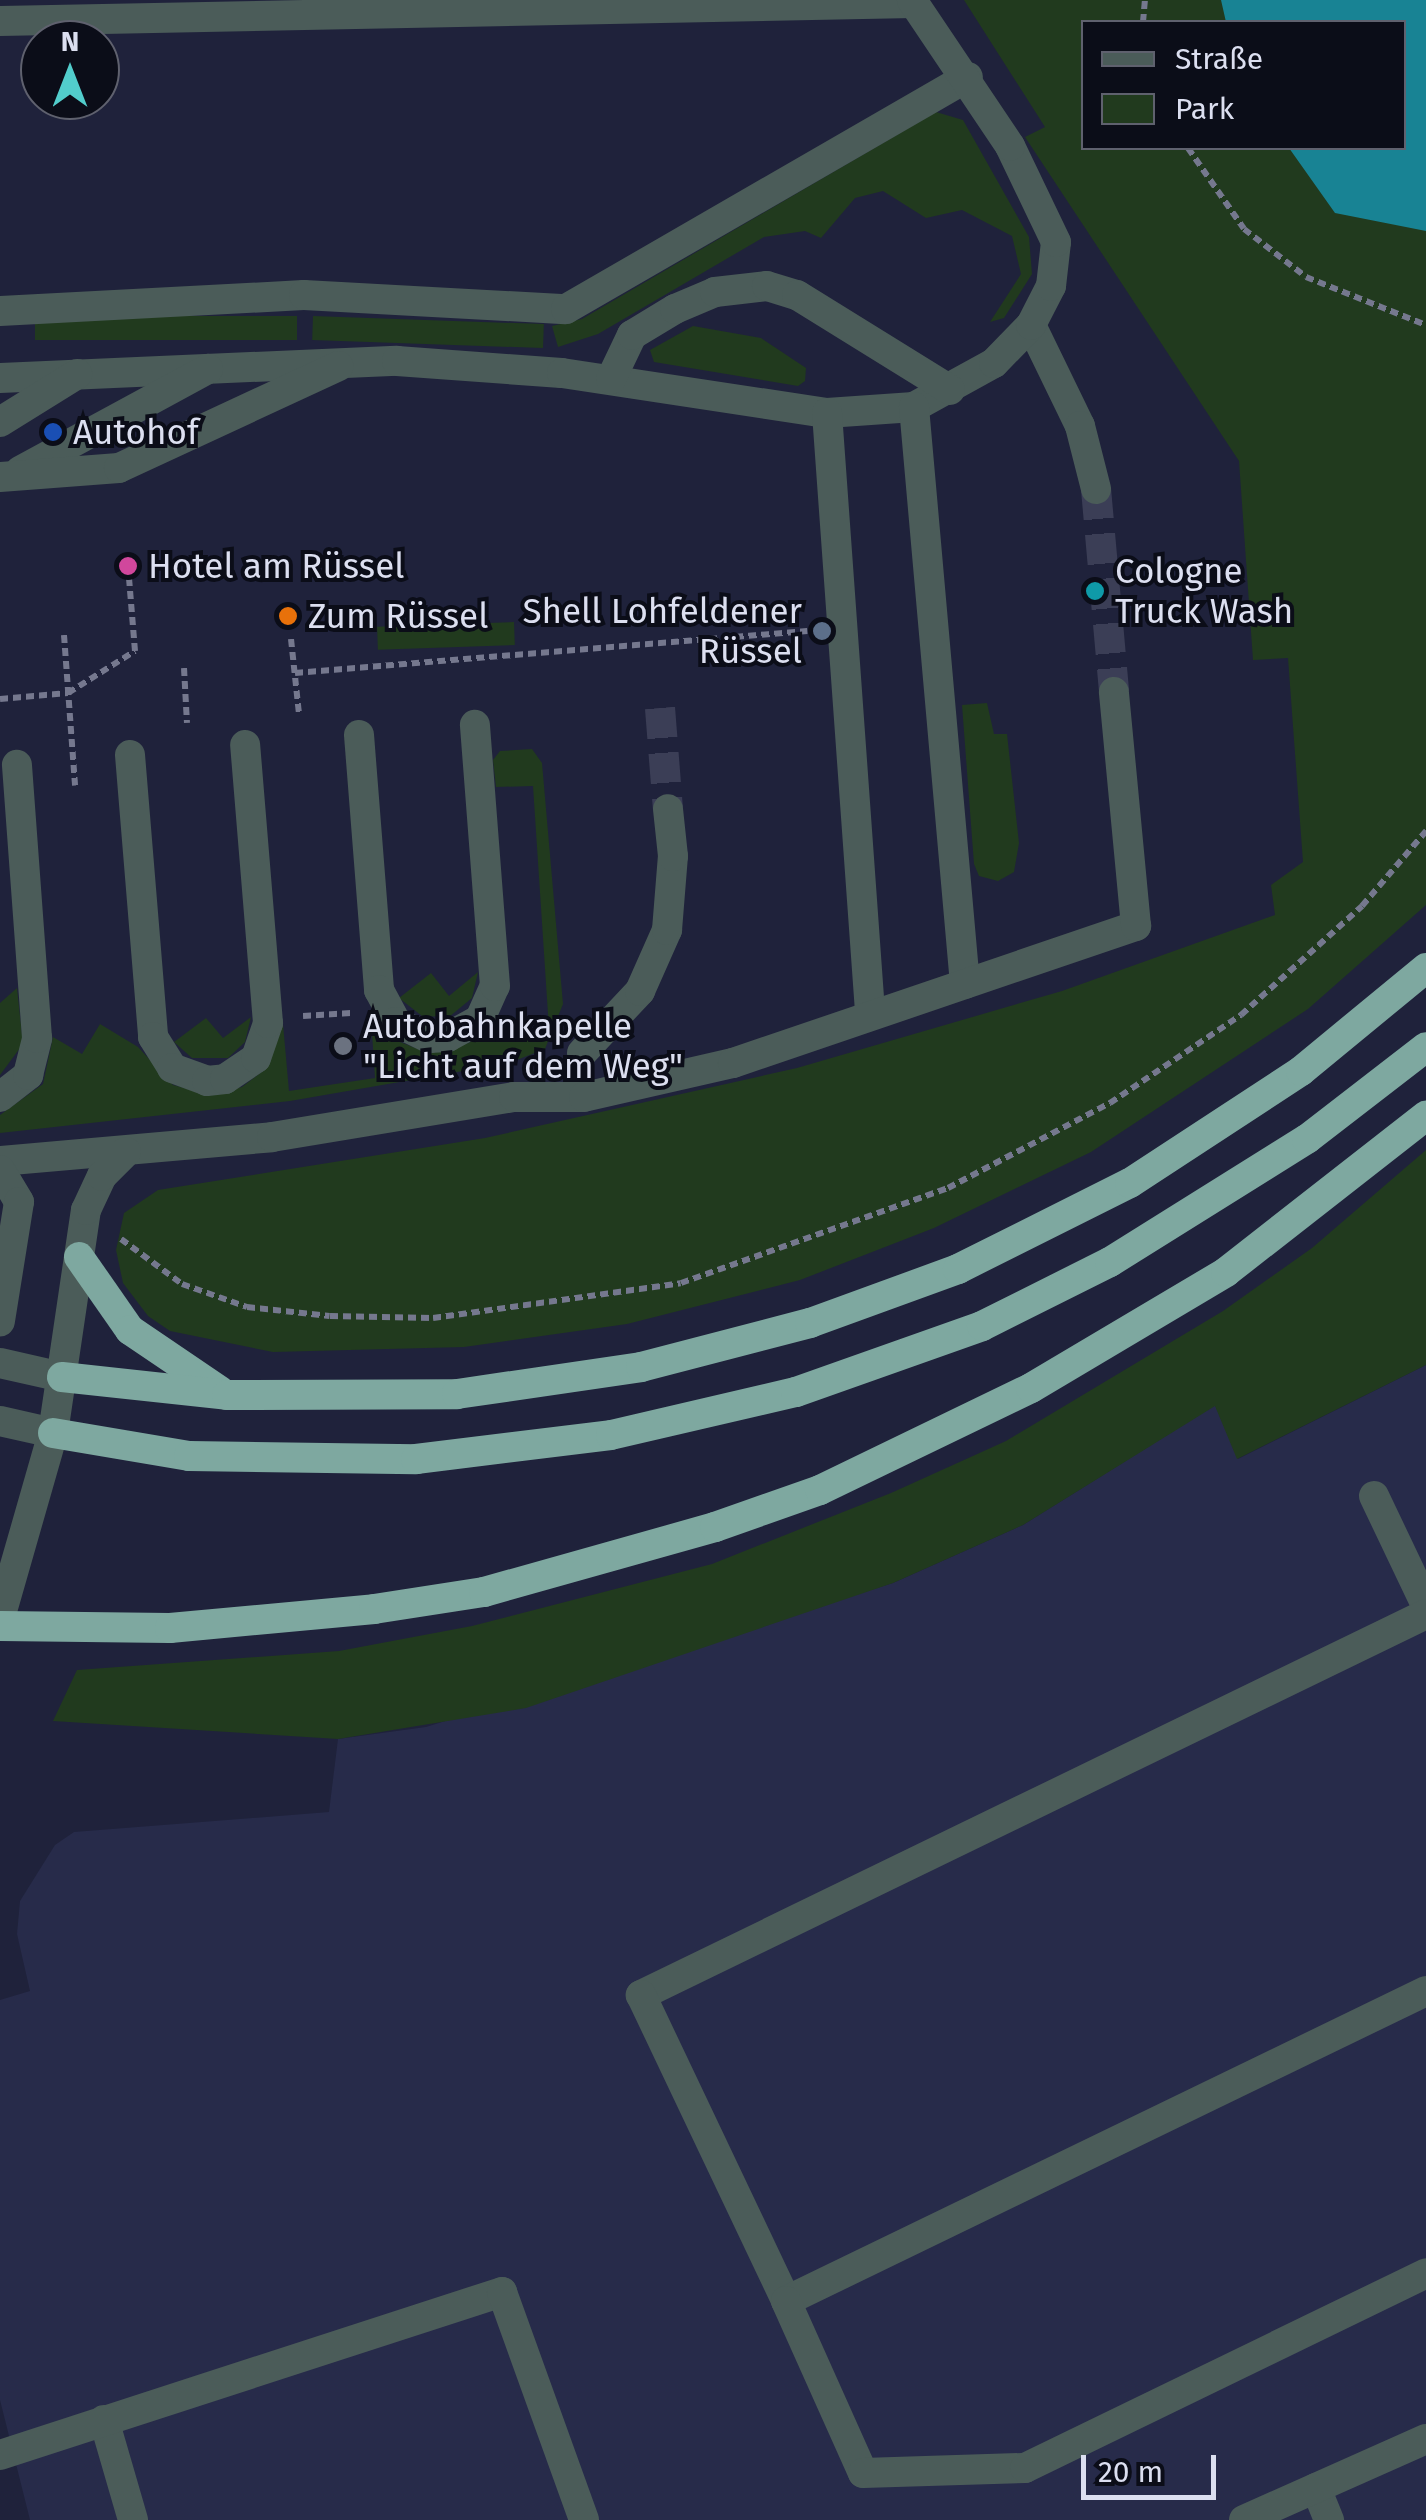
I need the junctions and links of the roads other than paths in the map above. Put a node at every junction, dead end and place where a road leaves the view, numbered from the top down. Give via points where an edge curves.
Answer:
1 (913, 2) edge
2 (0, 21) edge
3 (968, 77) junction
4 (0, 311) edge
5 (1031, 326) junction
6 (349, 361) junction
7 (216, 364) junction
8 (79, 372) junction
9 (0, 378) edge
10 (611, 379) junction
11 (950, 390) junction
12 (914, 408) junction
13 (827, 413) junction
14 (0, 422) edge
15 (6, 476) edge
16 (1096, 489) tunnel mouth
17 (1114, 692) tunnel mouth
18 (475, 725) dead end
19 (359, 735) dead end
20 (245, 745) dead end
21 (130, 755) dead end
22 (17, 765) dead end
23 (668, 809) tunnel mouth
24 (1426, 968) edge
25 (965, 984) junction
26 (870, 1012) junction
27 (1426, 1047) edge
28 (582, 1053) dead end
29 (0, 1096) edge
30 (1426, 1116) edge
31 (126, 1152) junction
32 (0, 1162) edge
33 (0, 1170) edge
34 (79, 1257) junction
35 (0, 1321) edge
36 (0, 1363) edge
37 (62, 1378) junction
38 (226, 1395) junction
39 (0, 1421) edge
40 (53, 1433) junction
41 (1374, 1496) dead end
42 (1426, 1605) edge
43 (1426, 1614) edge
44 (0, 1618) edge
45 (0, 1626) edge
46 (1426, 1992) edge
47 (1426, 2273) edge
48 (786, 2301) junction
49 (104, 2420) junction
50 (1426, 2438) edge
51 (0, 2454) edge
52 (1316, 2488) junction
53 (133, 2520) edge
54 (584, 2520) edge
55 (1244, 2520) edge
56 (1329, 2520) edge

1 - 2 street
1 - 3 street
3 - 4 street via 566,309 304,294
3 - 5 street via 1054,229 1051,286
5 - 11 street via 994,363
5 - 16 street via 1080,426
6 - 7 street
6 - 10 street
6 - 15 street via 119,468
7 - 8 street
7 - 15 street
8 - 9 street
8 - 14 street
10 - 11 street via 624,345 639,330 694,298 767,286 797,294
10 - 13 street
11 - 12 street
12 - 13 street
12 - 25 street
13 - 26 street
17 - 25 street via 1136,926
18 - 19 street via 495,986 480,1019 448,1037 412,1033 386,1010 379,990
20 - 21 street via 267,1019 256,1058 225,1079 188,1077 160,1054 153,1036
22 - 29 street via 37,1038 28,1075
23 - 28 street via 673,856 667,930 640,992
24 - 38 highway via 1301,1071 1130,1183 1015,1244 855,1308 702,1353 521,1386 400,1398
25 - 26 street
26 - 31 street via 733,1063 584,1097 514,1098
27 - 40 highway via 1292,1149 1110,1262 982,1326 796,1392 611,1434 416,1459 189,1456
30 - 45 highway via 1226,1272 1031,1388 820,1490 484,1592 244,1624
31 - 32 street
31 - 34 street via 102,1176 86,1210
33 - 35 street via 19,1202
34 - 37 street
34 - 38 highway via 130,1330
36 - 37 street
37 - 38 highway
37 - 40 street
39 - 40 street
40 - 44 street
41 - 42 street
43 - 48 street via 641,1995
46 - 48 street
47 - 48 street via 1025,2468 863,2473
49 - 51 street
49 - 53 street
49 - 54 street via 502,2292
50 - 52 street
52 - 55 street
52 - 56 street

